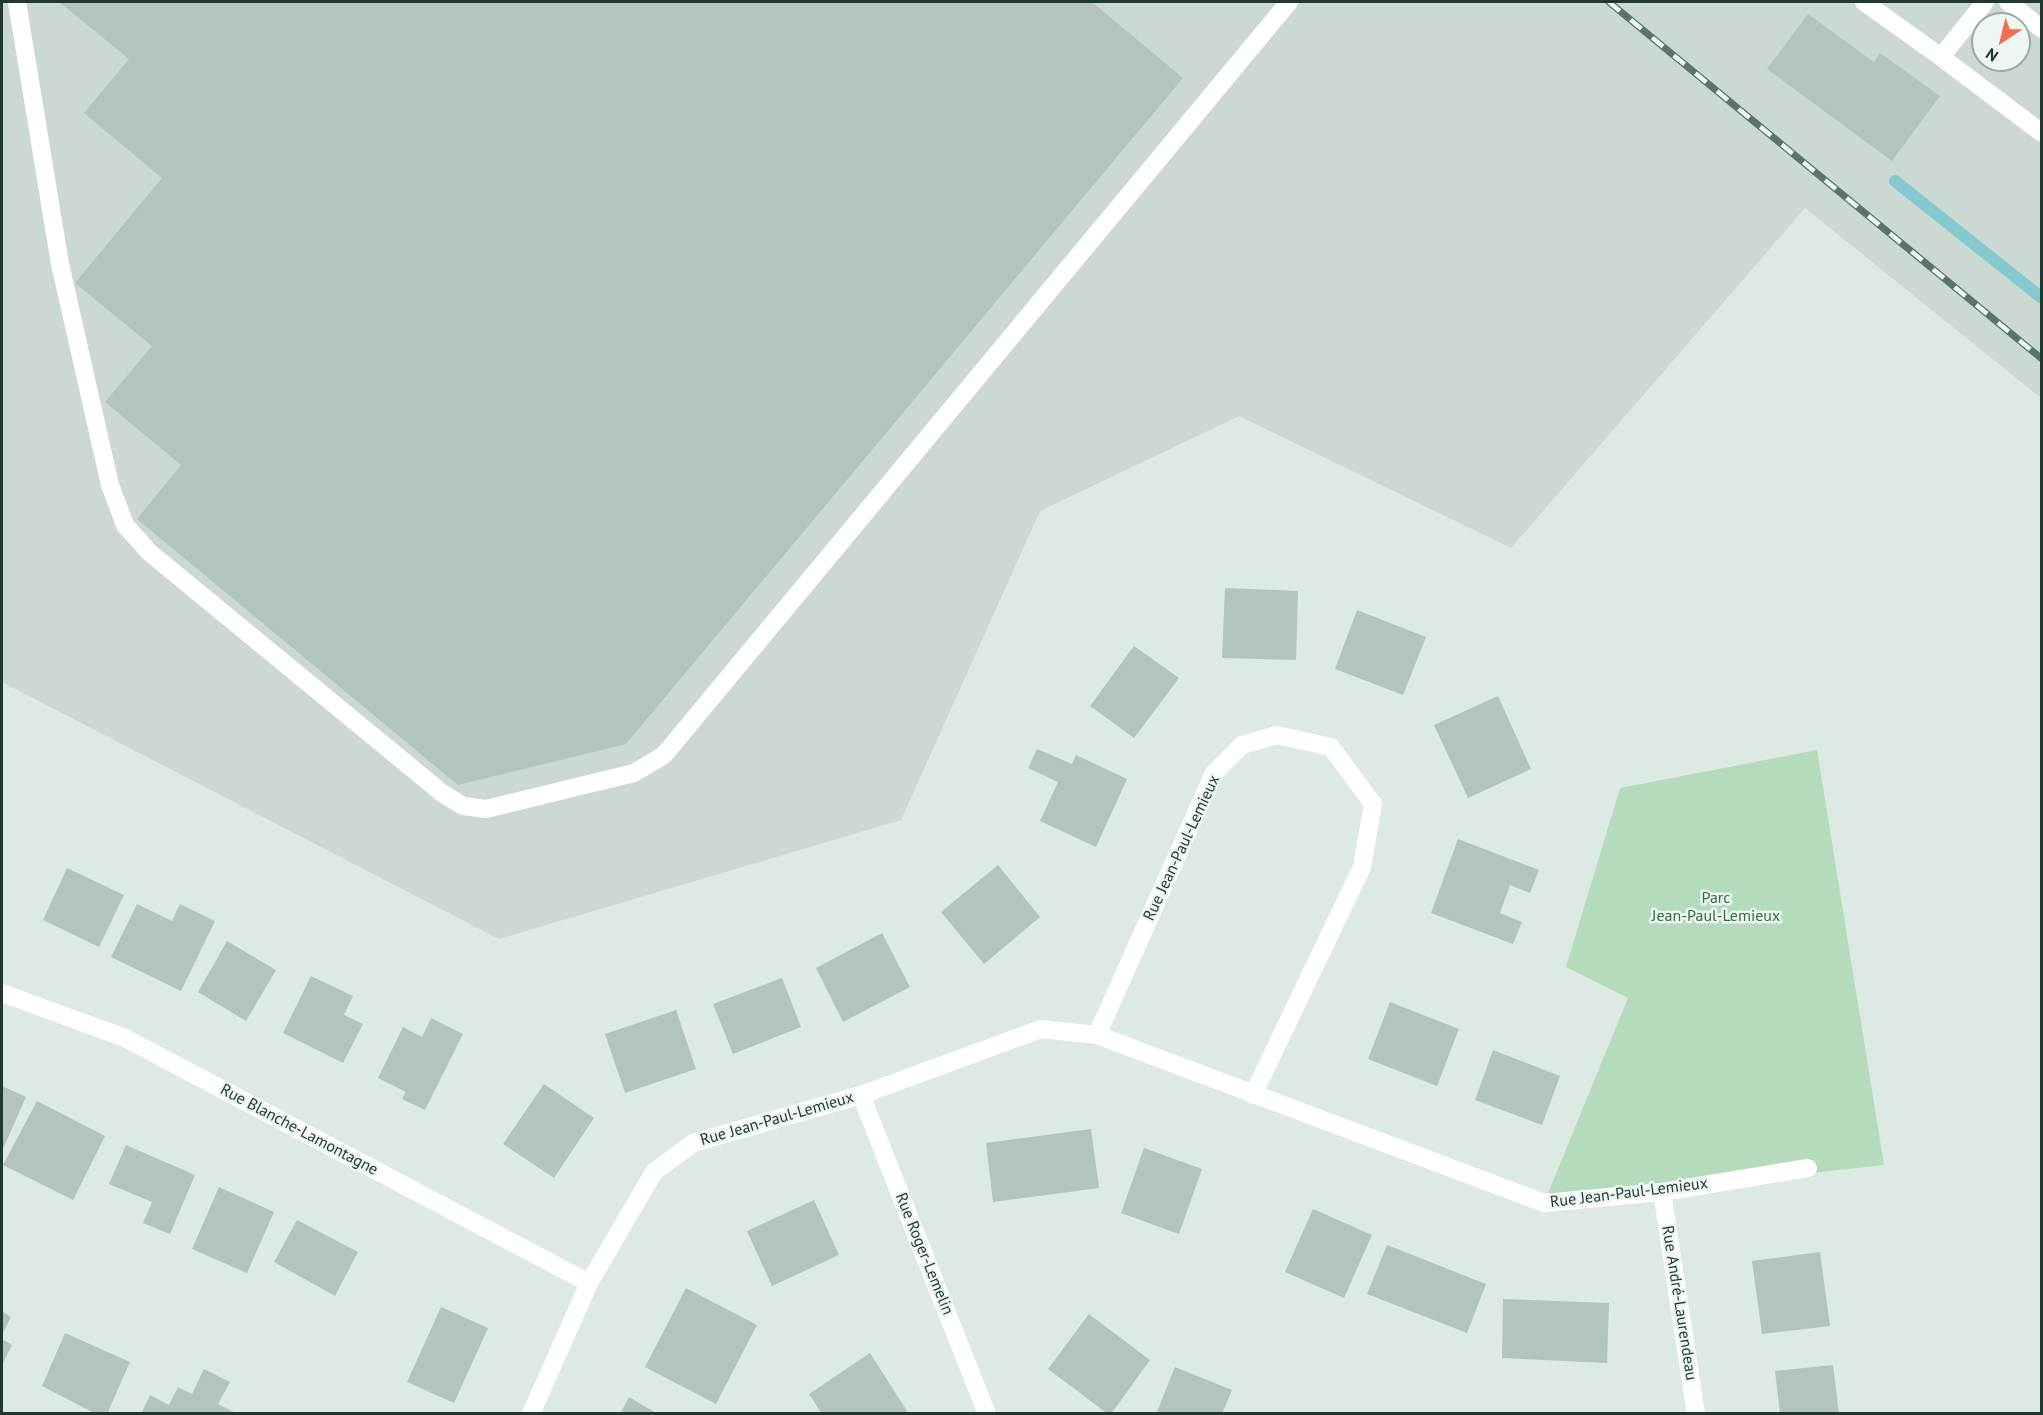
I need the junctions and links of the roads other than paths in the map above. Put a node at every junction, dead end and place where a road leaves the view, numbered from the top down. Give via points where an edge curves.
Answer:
1 (18, 2) edge
2 (1289, 2) edge
3 (1864, 2) edge
4 (1985, 2) edge
5 (2008, 2) edge
6 (2042, 29) edge
7 (1941, 57) junction
8 (2042, 133) edge
9 (2, 993) edge
10 (1097, 1035) junction
11 (861, 1095) junction
12 (1253, 1095) junction
13 (1808, 1168) dead end
14 (1662, 1192) junction
15 (589, 1283) junction
16 (531, 1413) edge
17 (987, 1413) edge
18 (1696, 1413) edge

1 - 2 street via 60,264 110,485 125,525 149,552 442,793 463,806 486,809 634,773 664,755
3 - 7 street
4 - 7 street
5 - 6 street
7 - 8 street
9 - 15 street, Rue Blanche-Lamontagne via 125,1038
10 - 11 street, Rue Jean-Paul-Lemieux via 1041,1029
10 - 12 street, Rue Jean-Paul-Lemieux
10 - 12 street, Rue Jean-Paul-Lemieux via 1214,773 1242,745 1277,735 1331,747 1373,804 1362,867
11 - 15 street, Rue Jean-Paul-Lemieux via 693,1143 654,1172
11 - 17 street, Rue Roger-Lemelin
12 - 14 street, Rue Jean-Paul-Lemieux via 1544,1203
13 - 14 street, Rue Jean-Paul-Lemieux
14 - 18 street, Rue André-Laurendeau
15 - 16 street, Rue Jean-Paul-Lemieux

